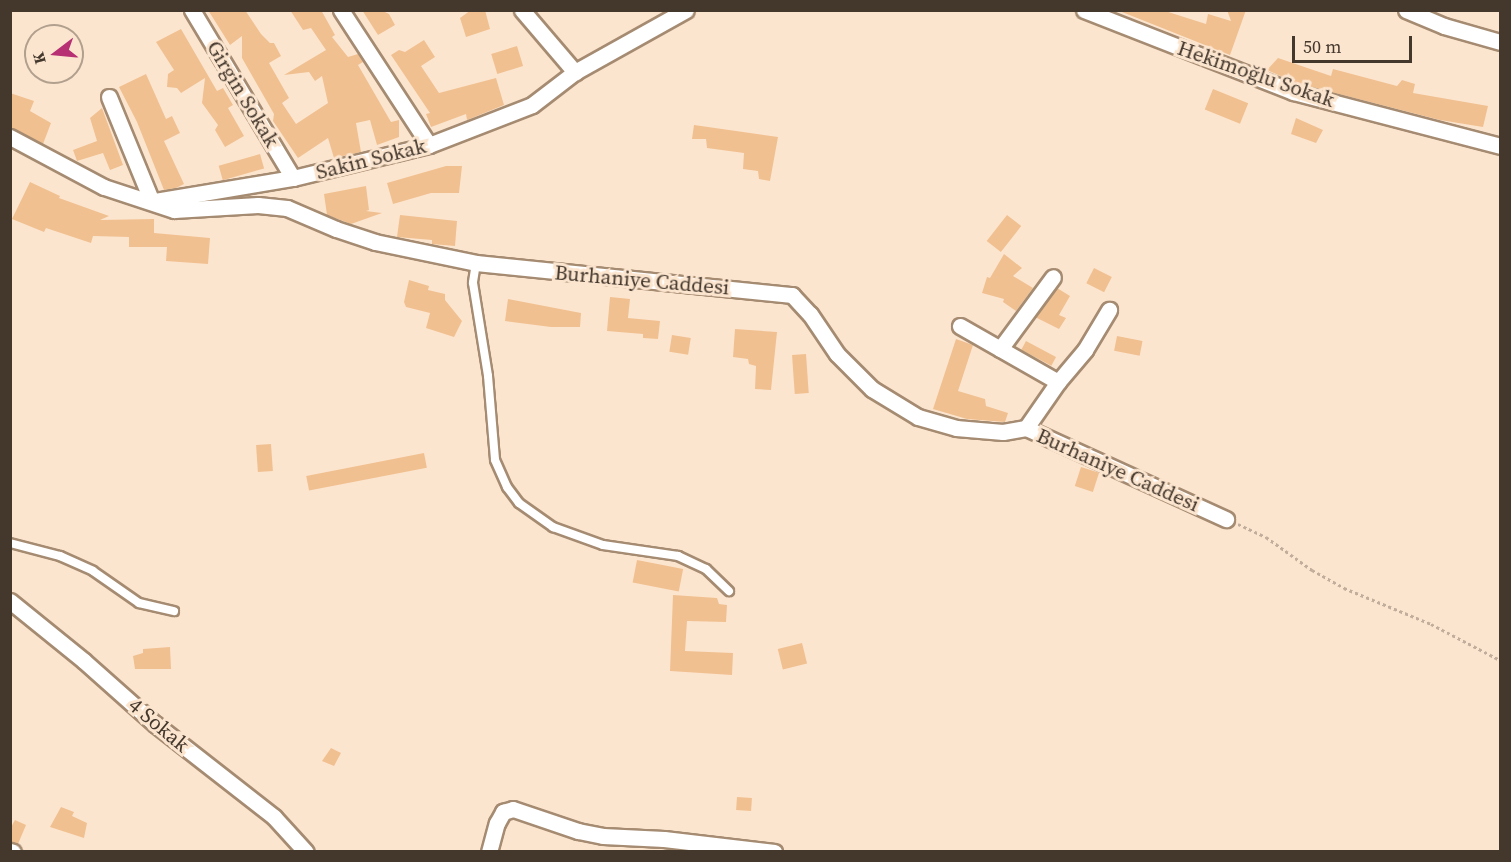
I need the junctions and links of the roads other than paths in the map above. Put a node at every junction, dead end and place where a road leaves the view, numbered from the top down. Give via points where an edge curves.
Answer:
1 (192, 10) edge
2 (341, 10) edge
3 (522, 10) edge
4 (686, 10) edge
5 (1084, 10) edge
6 (1406, 10) edge
7 (1500, 42) edge
8 (575, 72) junction
9 (109, 97) dead end
10 (10, 137) edge
11 (429, 146) junction
12 (1500, 146) edge
13 (293, 178) junction
14 (152, 202) junction
15 (476, 263) junction
16 (1053, 277) dead end
17 (1109, 310) dead end
18 (960, 326) dead end
19 (999, 349) junction
20 (1058, 382) junction
21 (1026, 428) junction
22 (1226, 519) road end
23 (10, 543) edge
24 (729, 591) dead end
25 (10, 601) edge
26 (174, 611) dead end
27 (306, 852) edge
28 (489, 852) edge
29 (774, 852) edge

1 - 13 street, Girgin Sokak
2 - 11 street
3 - 8 street
4 - 8 street, Sakin Sokak
5 - 12 street, Hekimoğlu Sokak via 1293,92
6 - 7 street
8 - 11 street, Sakin Sokak via 532,105
9 - 14 street
10 - 14 street, Burhaniye Caddesi via 104,187
11 - 13 street, Sakin Sokak
13 - 14 street, Sakin Sokak
14 - 15 street, Burhaniye Caddesi via 174,210 258,205 287,208 375,242
15 - 21 street, Burhaniye Caddesi via 792,296 810,314 837,354 872,389 918,417 956,428 1003,432
15 - 24 lane via 473,283 488,376 495,460 519,503 553,527 603,545 678,556 706,569
16 - 19 street
17 - 20 street via 1085,350
18 - 19 street
19 - 20 street
20 - 21 street
21 - 22 street, Burhaniye Caddesi
23 - 26 lane via 60,555 93,571 139,603
25 - 27 street, 4 Sokak via 155,724 274,817
28 - 29 street via 503,812 513,809 603,836

